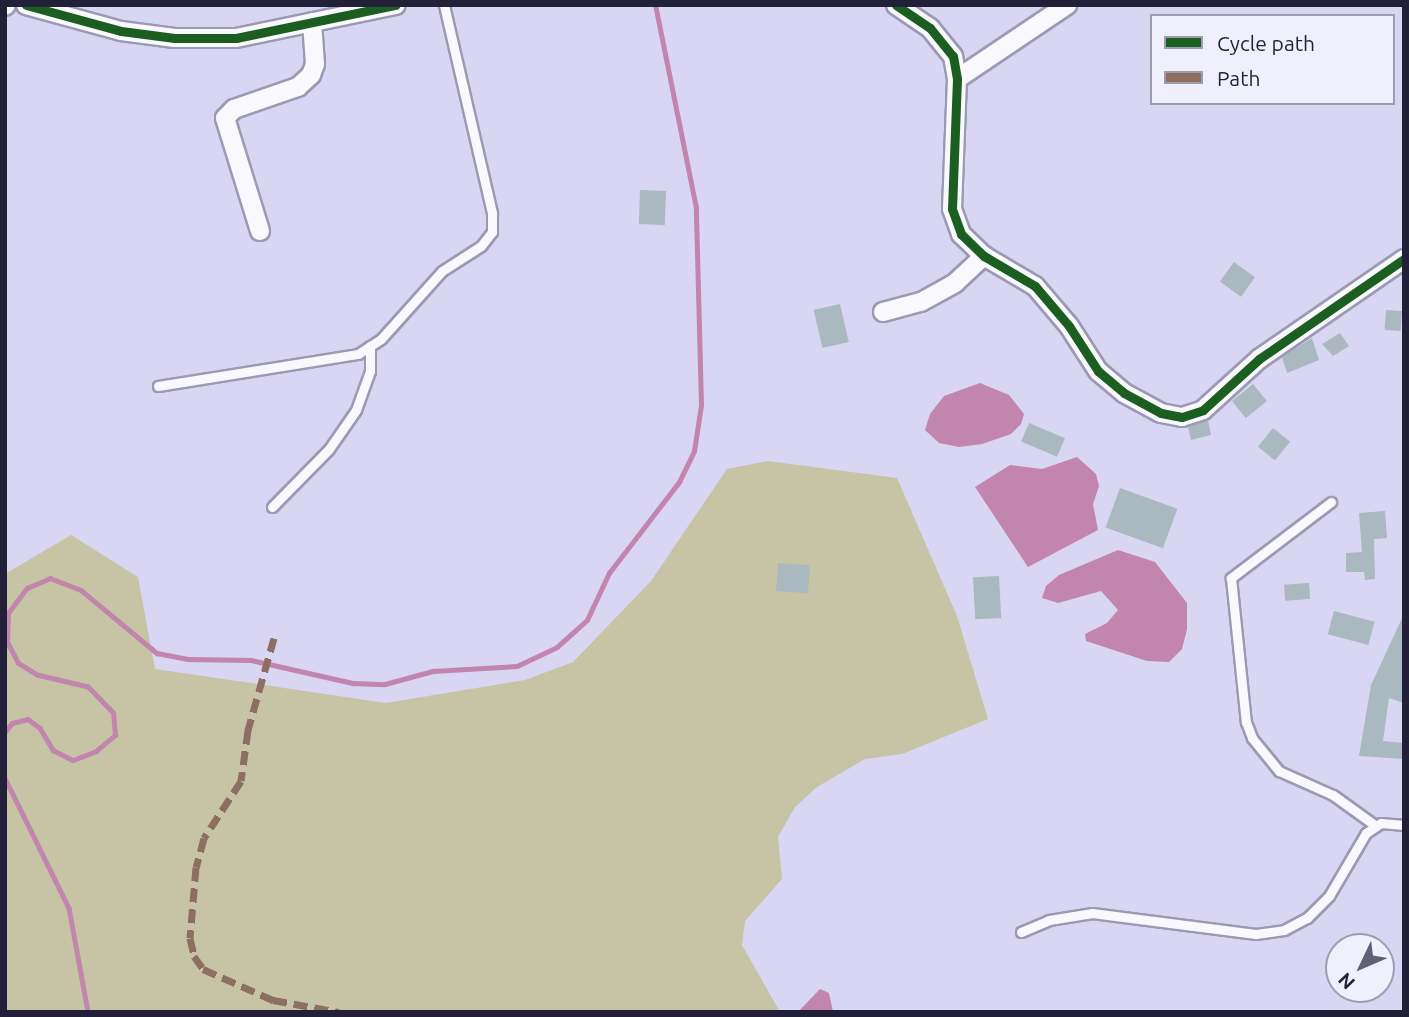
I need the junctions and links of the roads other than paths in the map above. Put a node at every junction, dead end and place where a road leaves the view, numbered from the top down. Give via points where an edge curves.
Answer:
1 (26, 5) edge
2 (396, 5) edge
3 (444, 5) edge
4 (896, 5) edge
5 (1067, 5) edge
6 (312, 22) junction
7 (957, 79) junction
8 (260, 231) dead end
9 (984, 256) junction
10 (1404, 259) edge
11 (883, 312) dead end
12 (370, 346) junction
13 (158, 386) dead end
14 (1331, 502) dead end
15 (272, 507) dead end
16 (1404, 825) edge
17 (1376, 826) junction
18 (1021, 932) dead end

1 - 6 street via 121,31 175,38 236,38
2 - 6 street
3 - 12 lane via 492,213 492,232 481,246 442,271
4 - 7 street via 930,28 953,56
5 - 7 street
6 - 8 street via 315,64 311,75 298,88 234,108 225,118
7 - 9 street via 952,209 961,234
9 - 10 street via 1034,286 1069,326 1098,371 1124,393 1160,412 1182,417 1203,410 1259,359
9 - 11 street via 955,283 921,302
12 - 13 lane via 326,362
12 - 15 lane via 370,371 356,410 329,449
14 - 17 lane via 1231,578 1246,722 1252,738 1279,771 1333,795
16 - 17 lane
17 - 18 lane via 1355,847 1329,896 1307,918 1284,930 1256,933 1091,913 1049,920

